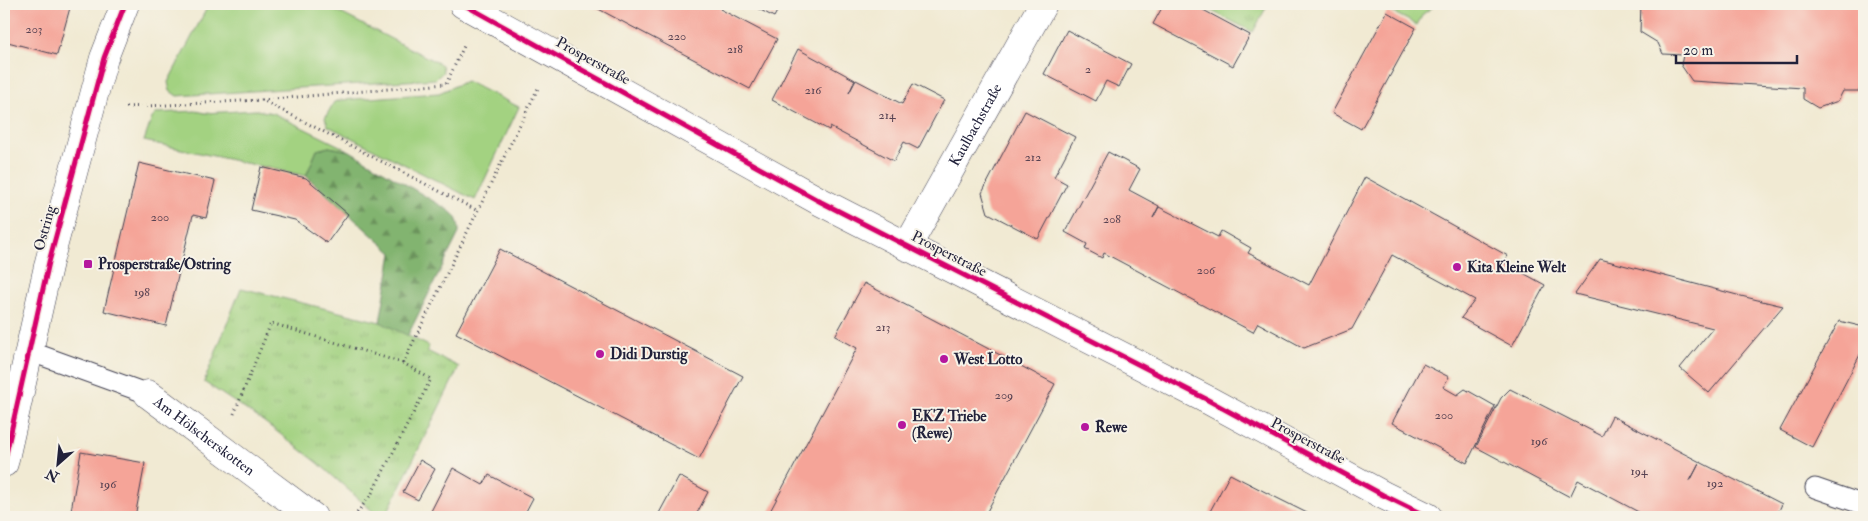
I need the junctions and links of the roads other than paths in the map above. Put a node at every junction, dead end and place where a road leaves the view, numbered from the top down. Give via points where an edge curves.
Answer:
1 (125, 4) edge
2 (1044, 4) edge
3 (472, 8) edge
4 (907, 247) junction
5 (29, 351) junction
6 (148, 394) joint
7 (4, 464) edge
8 (1815, 488) dead end
9 (1864, 505) edge
10 (313, 517) edge
11 (1428, 517) edge

1 - 5 main road, Ostring via 104,58 48,262
2 - 4 main road, Kaulbachstraße
3 - 4 main road, Prosperstraße
4 - 11 main road, Prosperstraße via 1125,357
5 - 6 lane, Am Hölscherskotten
5 - 7 main road, Ostring
6 - 10 main road, Am Hölscherskotten
8 - 9 lane

